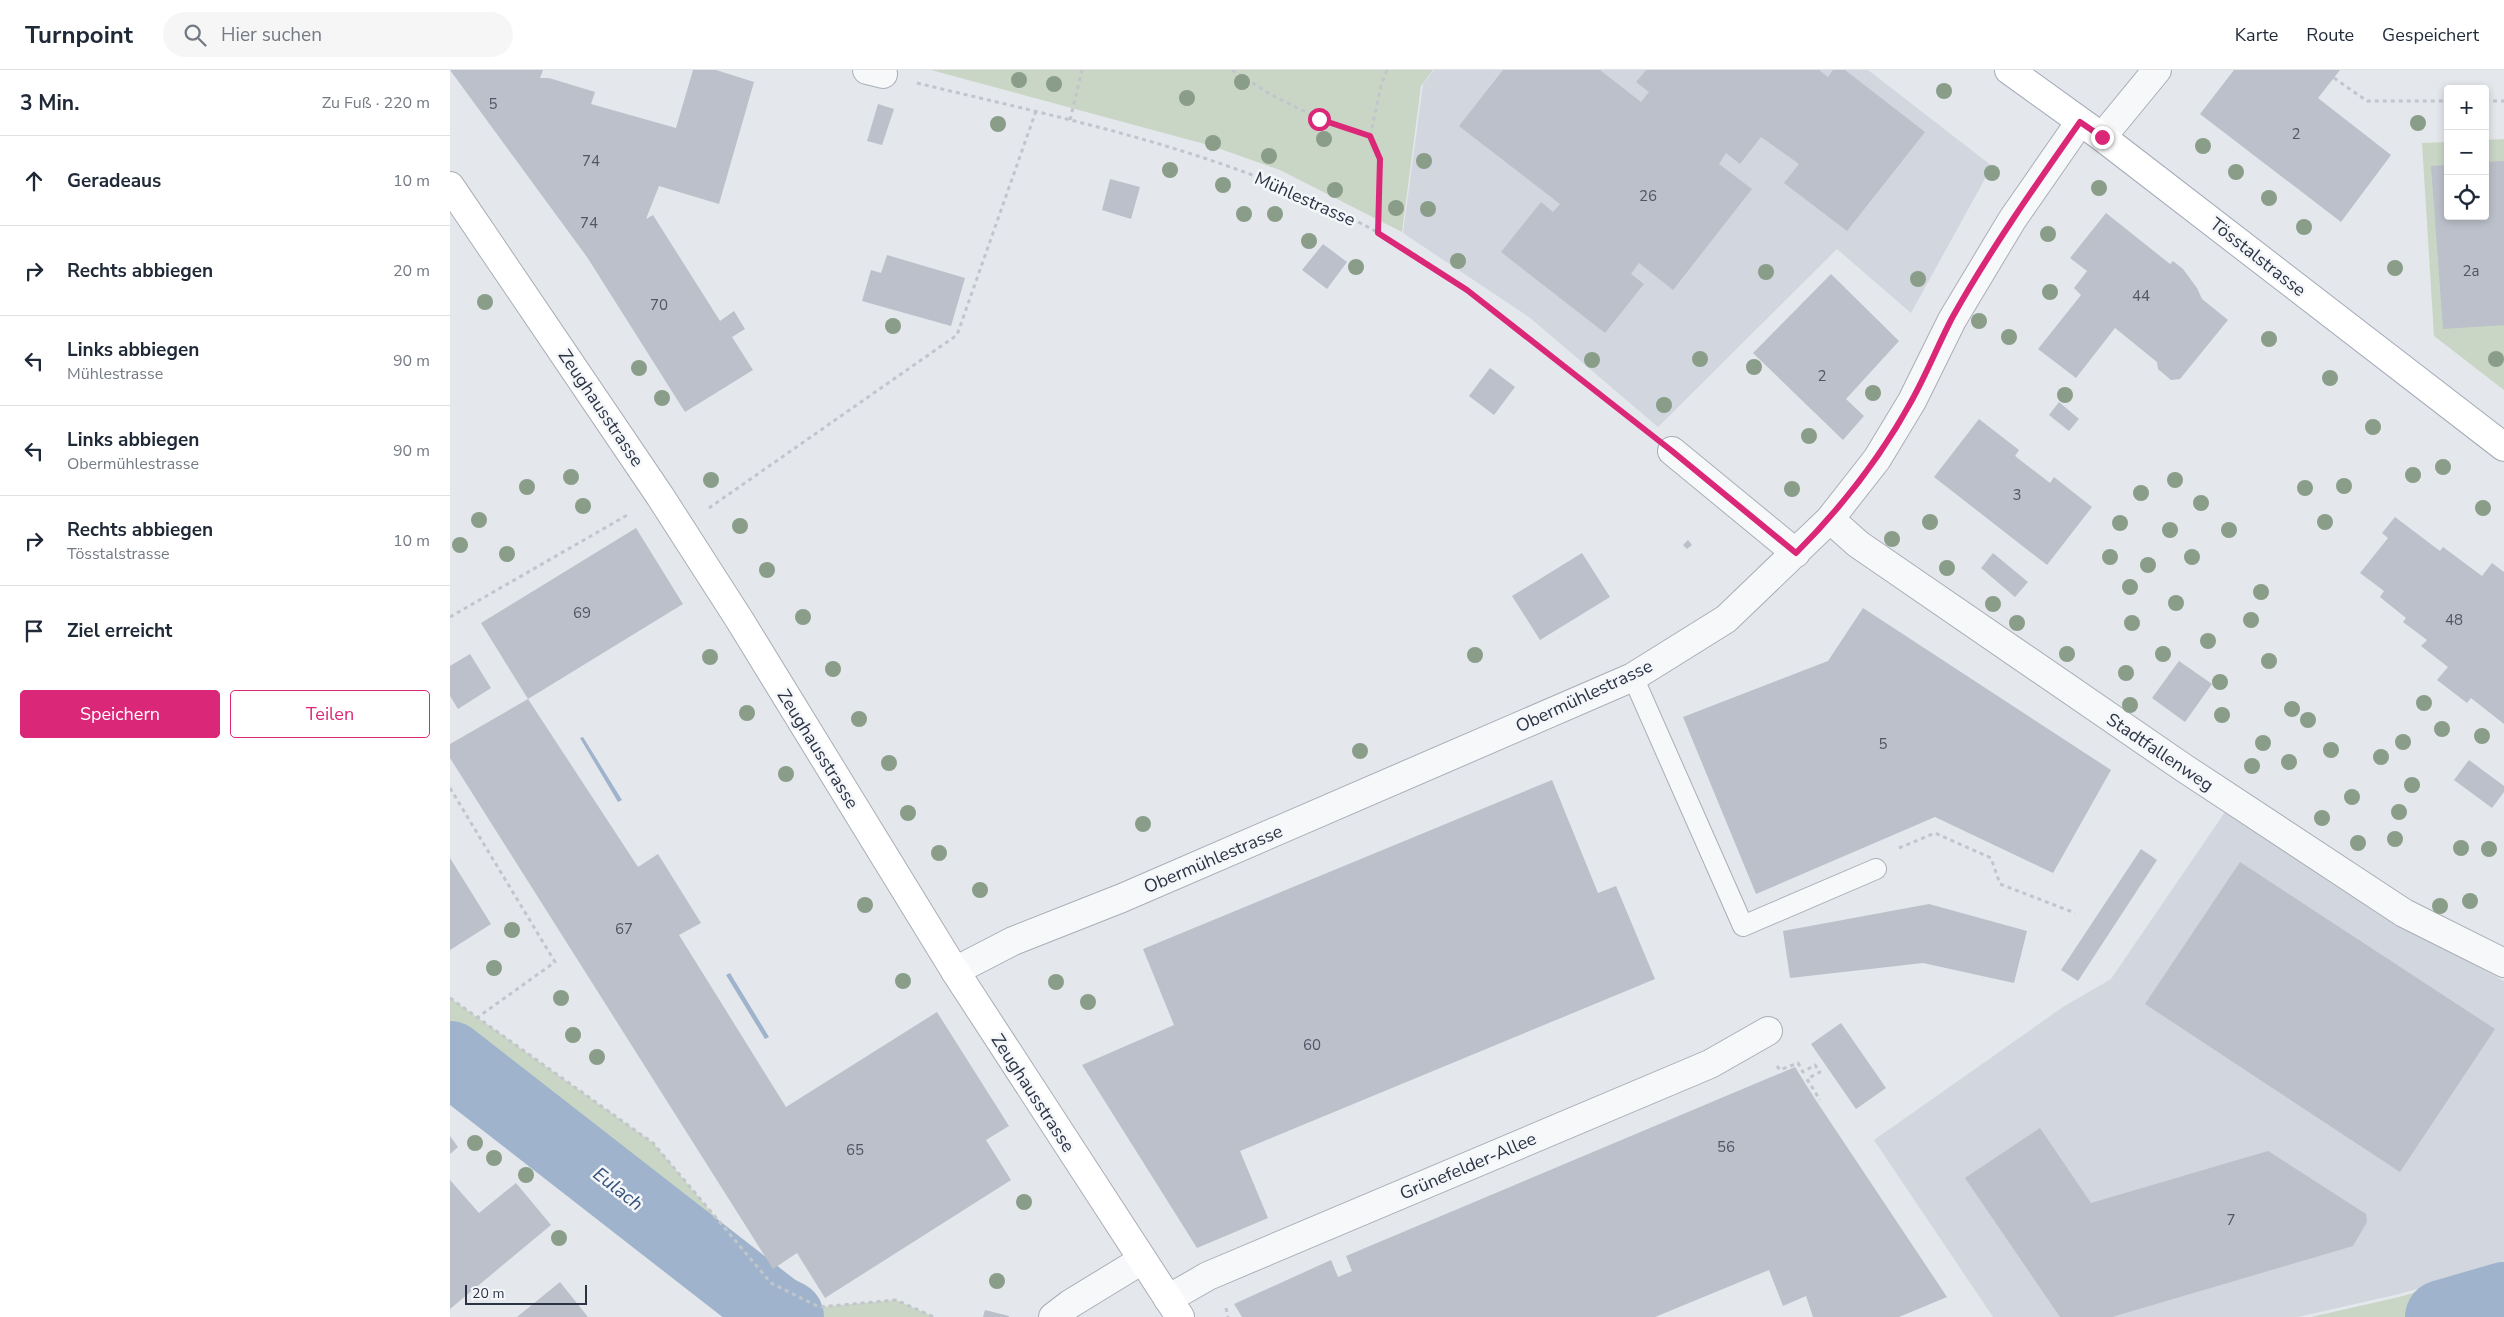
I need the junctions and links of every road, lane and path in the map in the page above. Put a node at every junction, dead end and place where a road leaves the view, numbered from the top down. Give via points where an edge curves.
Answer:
1 (1082, 70) edge
2 (1232, 70) edge
3 (1387, 70) edge
4 (2009, 70) edge
5 (2157, 70) edge
6 (875, 72) edge
7 (2334, 78) dead end
8 (2444, 101) edge
9 (2489, 101) edge
10 (2504, 101) edge
11 (1036, 111) junction
12 (1070, 120) junction
13 (2080, 122) junction
14 (1370, 136) junction
15 (2102, 137) junction
16 (450, 186) edge
17 (1378, 233) junction
18 (2504, 447) edge
19 (1672, 451) joint
20 (706, 509) dead end
21 (634, 511) dead end
22 (1830, 519) junction
23 (1796, 553) junction
24 (450, 617) edge
25 (1633, 678) junction
26 (450, 788) edge
27 (1876, 869) joint
28 (2075, 913) dead end
29 (2504, 963) edge
30 (955, 971) junction
31 (450, 998) edge
32 (478, 1017) junction
33 (1768, 1031) dead end
34 (1803, 1072) dead end
35 (1820, 1100) dead end
36 (1142, 1260) junction
37 (1174, 1308) edge
38 (934, 1317) edge
39 (1053, 1317) edge

1 - 12 path
2 - 14 path via 1319,119
3 - 14 path
4 - 13 street, Tösstalstrasse
5 - 15 street
6 - 11 path, Mühlestrasse
7 - 8 path via 2367,101
9 - 10 path
11 - 12 path, Mühlestrasse
11 - 20 path via 957,335
12 - 17 path, Mühlestrasse via 1210,158 1313,200
13 - 15 street, Tösstalstrasse
13 - 22 street, Obermühlestrasse via 2012,220 1962,303 1912,401 1877,458
14 - 17 path via 1380,159
15 - 18 street, Tösstalstrasse
16 - 30 street, Zeughausstrasse via 660,496
17 - 19 path, Mühlestrasse via 1467,290
19 - 23 street
21 - 24 path
22 - 23 street, Obermühlestrasse
22 - 29 street, Stadtfallenweg via 1858,544 2192,774 2404,913
23 - 25 street, Obermühlestrasse via 1726,619
25 - 27 lane via 1744,926
25 - 30 street, Obermühlestrasse via 1122,898 1012,941
26 - 32 path via 555,962
27 - 28 path via 1901,846 1935,833 1991,858 2000,884
30 - 36 street, Zeughausstrasse
31 - 32 path
32 - 38 path via 653,1142 771,1283 819,1307 896,1300
33 - 37 street, Grünefelder-Allee via 1710,1064 1208,1276
34 - 35 path via 1815,1065 1820,1072 1807,1079
36 - 37 street, Zeughausstrasse
36 - 39 street

